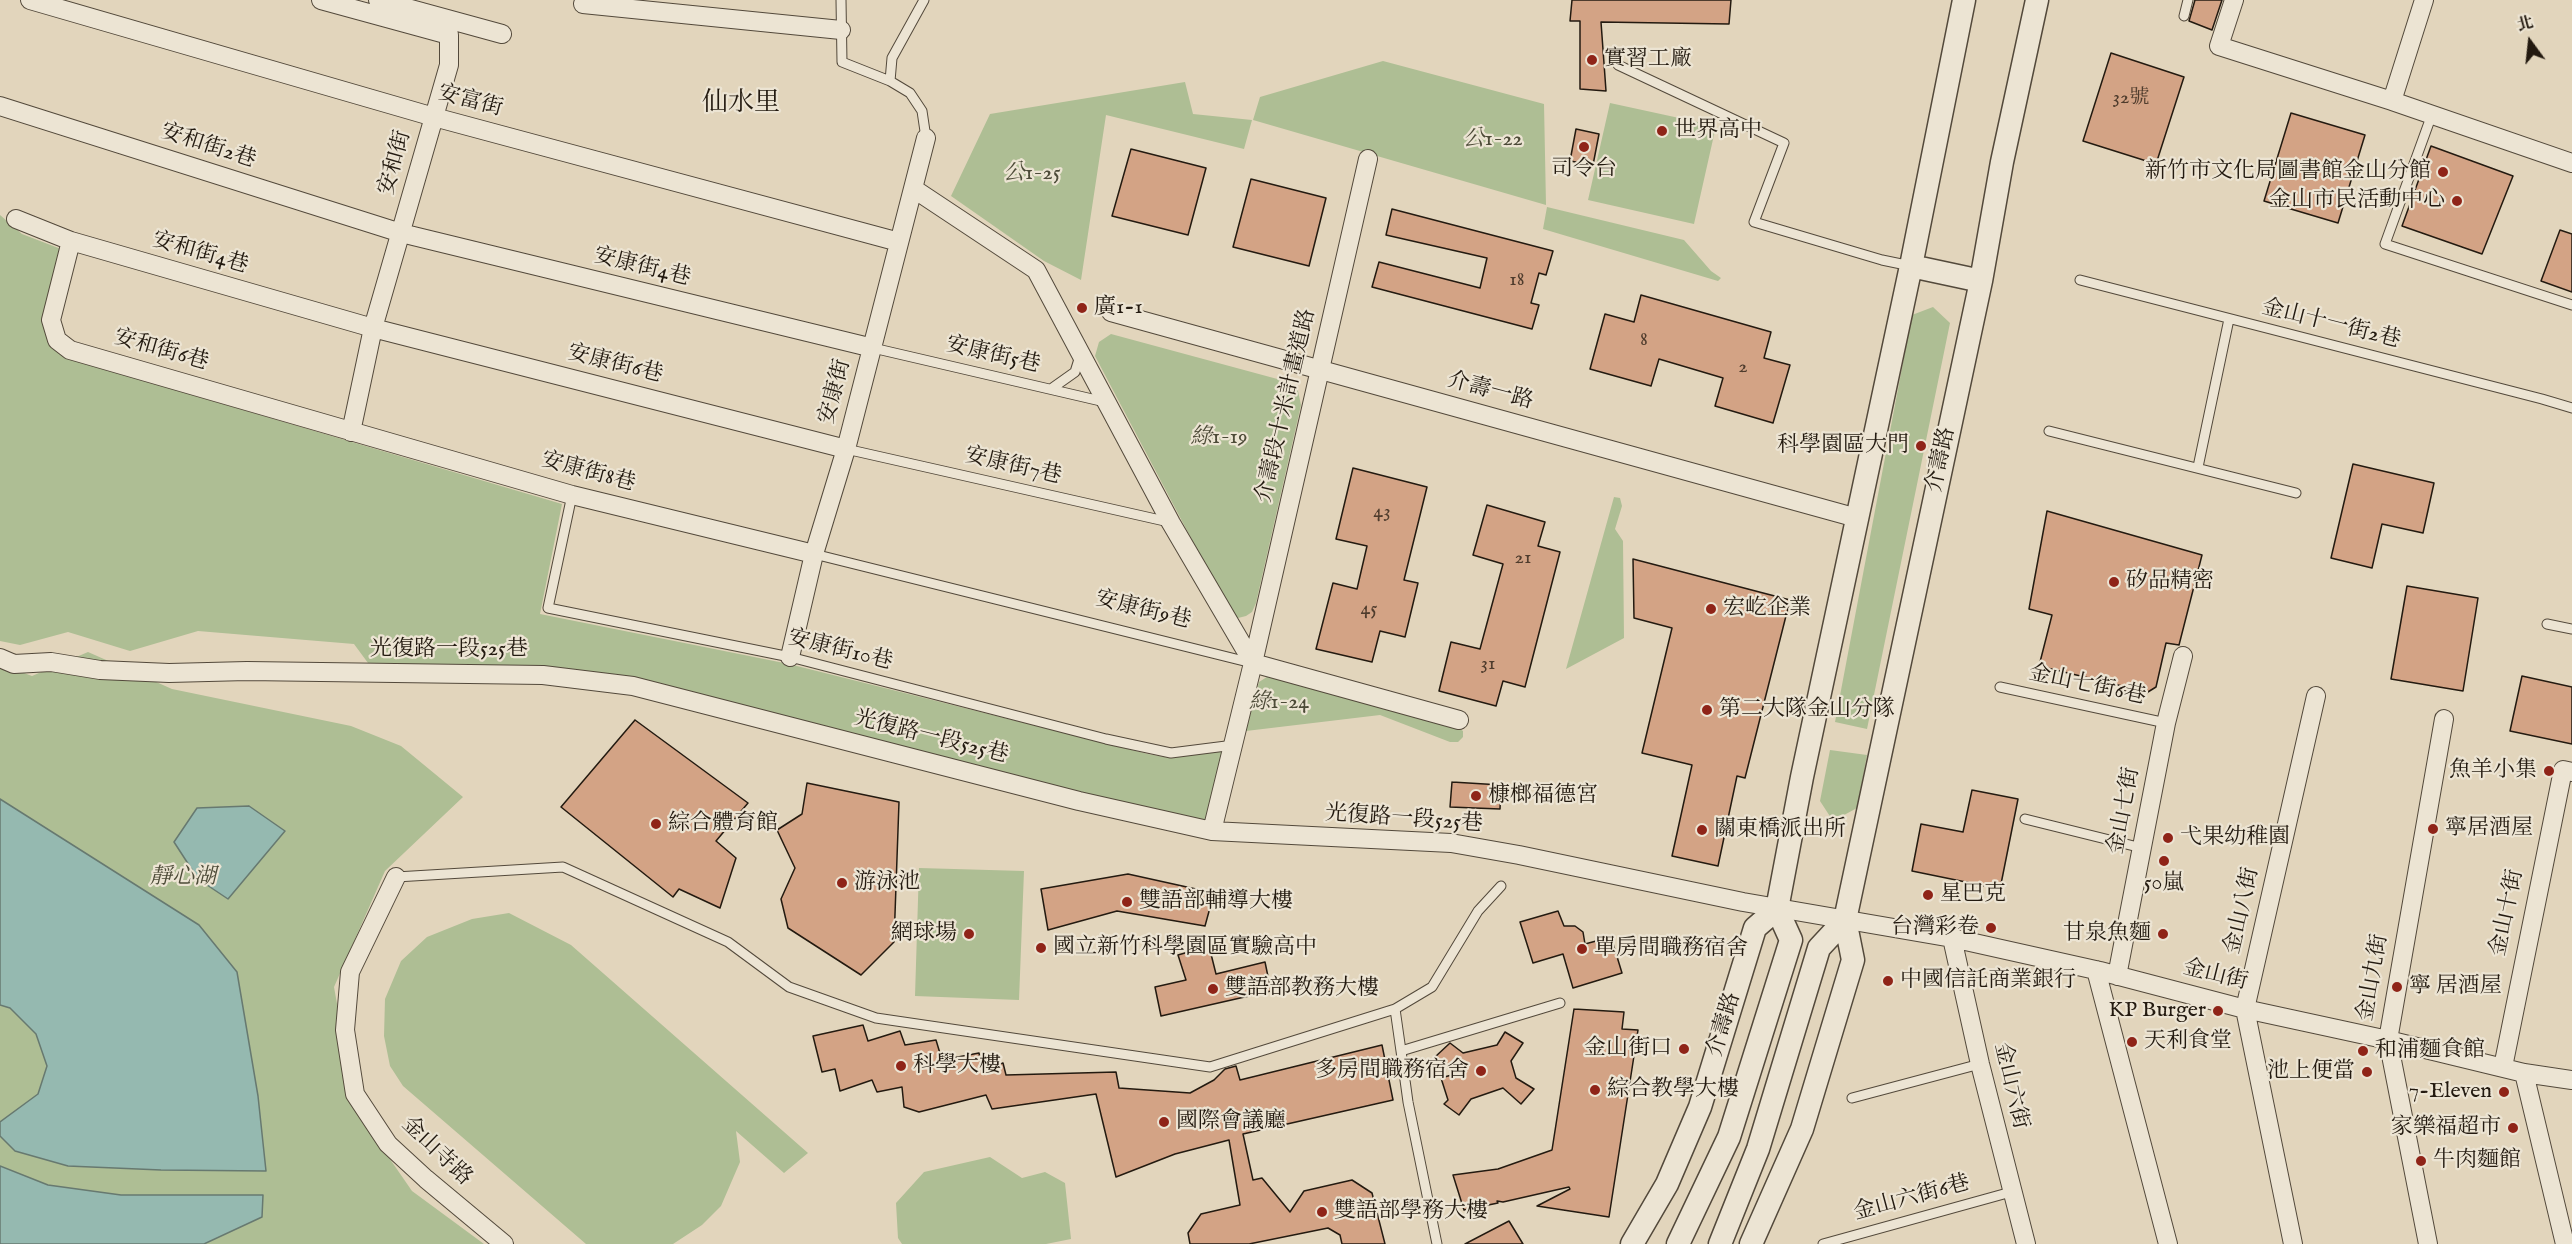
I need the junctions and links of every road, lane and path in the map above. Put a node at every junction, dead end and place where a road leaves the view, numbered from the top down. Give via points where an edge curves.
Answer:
1 (30, 0) edge
2 (321, 0) edge
3 (378, 0) edge
4 (841, 0) edge
5 (924, 0) edge
6 (1964, 0) edge
7 (2037, 0) edge
8 (2188, 0) edge
9 (2234, 0) edge
10 (2424, 0) edge
11 (583, 4) dead end
12 (2184, 16) dead end
13 (842, 30) junction
14 (502, 33) dead end
15 (1618, 65) dead end
16 (890, 81) junction
17 (2392, 101) junction
18 (0, 106) edge
19 (434, 117) junction
20 (2432, 117) junction
21 (926, 138) joint
22 (1368, 159) dead end
23 (2572, 163) edge
24 (914, 189) junction
25 (16, 219) dead end
26 (401, 233) junction
27 (71, 241) junction
28 (899, 242) junction
29 (1911, 266) junction
30 (2080, 280) dead end
31 (1981, 281) junction
32 (2572, 305) edge
33 (1111, 312) dead end
34 (2229, 319) junction
35 (373, 328) junction
36 (873, 348) junction
37 (1081, 354) junction
38 (1320, 370) junction
39 (1051, 389) junction
40 (1105, 402) junction
41 (2572, 408) edge
42 (2049, 431) dead end
43 (351, 432) junction
44 (846, 449) junction
45 (2198, 467) junction
46 (2296, 493) dead end
47 (572, 495) junction
48 (1857, 518) junction
49 (1171, 523) junction
50 (814, 554) junction
51 (2547, 624) dead end
52 (2572, 629) edge
53 (2183, 656) dead end
54 (790, 657) junction
55 (0, 658) edge
56 (1253, 663) junction
57 (2000, 687) dead end
58 (2316, 696) dead end
59 (2444, 719) dead end
60 (1459, 720) dead end
61 (2166, 723) junction
62 (1234, 745) junction
63 (2568, 771) edge
64 (2025, 819) dead end
65 (1212, 831) junction
66 (2142, 848) junction
67 (396, 877) joint
68 (1502, 886) dead end
69 (1777, 909) junction
70 (1845, 920) junction
71 (1952, 938) junction
72 (2096, 970) junction
73 (2117, 976) junction
74 (1560, 1003) dead end
75 (1395, 1009) junction
76 (2245, 1009) junction
77 (2388, 1040) junction
78 (1401, 1051) junction
79 (1980, 1064) junction
80 (2503, 1067) junction
81 (2524, 1073) junction
82 (2572, 1080) edge
83 (1852, 1098) dead end
84 (2011, 1192) junction
85 (504, 1244) edge
86 (1437, 1244) edge
87 (1632, 1244) edge
88 (1678, 1244) edge
89 (1720, 1244) edge
90 (1751, 1244) edge
91 (1823, 1244) edge
92 (2026, 1244) edge
93 (2168, 1244) edge
94 (2293, 1244) edge
95 (2428, 1244) edge
96 (2565, 1244) edge

1 - 19 street, 安富街
2 - 19 street, 安和街 via 449,35 450,65
3 - 14 street
4 - 13 lane
5 - 16 lane via 892,58
6 - 29 street
7 - 31 street, 介壽路 via 2001,162
8 - 12 lane
9 - 17 street via 2219,46
10 - 17 street
11 - 13 street
13 - 16 lane via 842,62
15 - 29 lane via 1784,143 1754,222
16 - 21 lane via 910,93 922,111
17 - 20 street
18 - 26 street, 安和街2巷
19 - 26 street, 安和街
19 - 28 street, 安富街
20 - 23 street
20 - 32 lane via 2385,244
21 - 24 street, 安康街
22 - 38 street, 介壽段十米計畫道路
24 - 28 street, 安康街
24 - 37 street via 1036,270
25 - 27 street, 安和街4巷
26 - 35 street, 安和街
26 - 36 street, 安康街4巷
27 - 35 street, 安和街4巷
27 - 43 street, 安和街6巷 via 51,320 57,340 70,350
28 - 36 street, 安康街
29 - 31 street
29 - 48 street
30 - 34 lane, 金山十一街2巷
31 - 70 street, 介壽路
33 - 38 street, 介壽一路
34 - 41 lane, 金山十一街2巷
34 - 45 lane
35 - 43 street, 安和街
35 - 44 street, 安康街6巷
36 - 39 lane, 安康街5巷
36 - 44 street, 安康街
37 - 39 lane via 1075,372
37 - 40 street
38 - 48 street, 介壽一路
38 - 56 street, 介壽段十米計畫道路
39 - 40 lane, 安康街5巷
40 - 49 street
42 - 45 lane
43 - 47 street, 安康街8巷
44 - 49 lane, 安康街7巷
44 - 50 street, 安康街
45 - 46 lane
47 - 50 street, 安康街8巷
47 - 54 lane, 安康街10巷 via 548,608
48 - 69 street
49 - 56 street
50 - 54 street, 安康街
50 - 56 lane, 安康街9巷
51 - 52 lane
53 - 61 street, 金山七街
54 - 62 lane, 安康街10巷 via 1171,753
55 - 65 street, 光復路一段525巷 via 14,664 51,662 100,670 543,675 633,686 1079,801
56 - 60 street, 安康街9巷
56 - 62 street, 介壽段十米計畫道路
57 - 61 lane, 金山七街6巷
58 - 76 street, 金山八街
59 - 77 street, 金山九街
61 - 66 street, 金山七街
62 - 65 street
63 - 80 street, 金山十街
64 - 66 lane
65 - 69 street, 光復路一段525巷 via 1451,843
66 - 73 street, 金山七街
67 - 75 lane via 563,867 728,942 789,987 876,1018 1210,1066
67 - 85 street, 金山寺路 via 350,972 345,1030 355,1094 388,1144
68 - 75 lane via 1478,911 1432,987
69 - 70 street, 光復路一段525巷
69 - 87 street, 介壽路 via 1755,928 1700,1107 1667,1184
69 - 88 street, 介壽路 via 1791,940 1729,1137
70 - 71 street, 金山街
70 - 89 street via 1819,948 1758,1149
70 - 90 street, 介壽路 via 1853,960 1802,1129
71 - 72 street, 金山街
71 - 79 street, 金山六街
72 - 73 street, 金山街
72 - 93 street
73 - 76 street, 金山街
74 - 78 lane
75 - 78 lane
76 - 77 street, 金山街
76 - 94 street, 金山八街
77 - 80 street, 金山街
77 - 95 street, 金山九街
78 - 86 lane
79 - 83 lane
79 - 84 street, 金山六街
80 - 81 street, 金山街
81 - 82 street, 金山街
81 - 96 street
84 - 91 lane, 金山六街6巷
84 - 92 street, 金山六街

